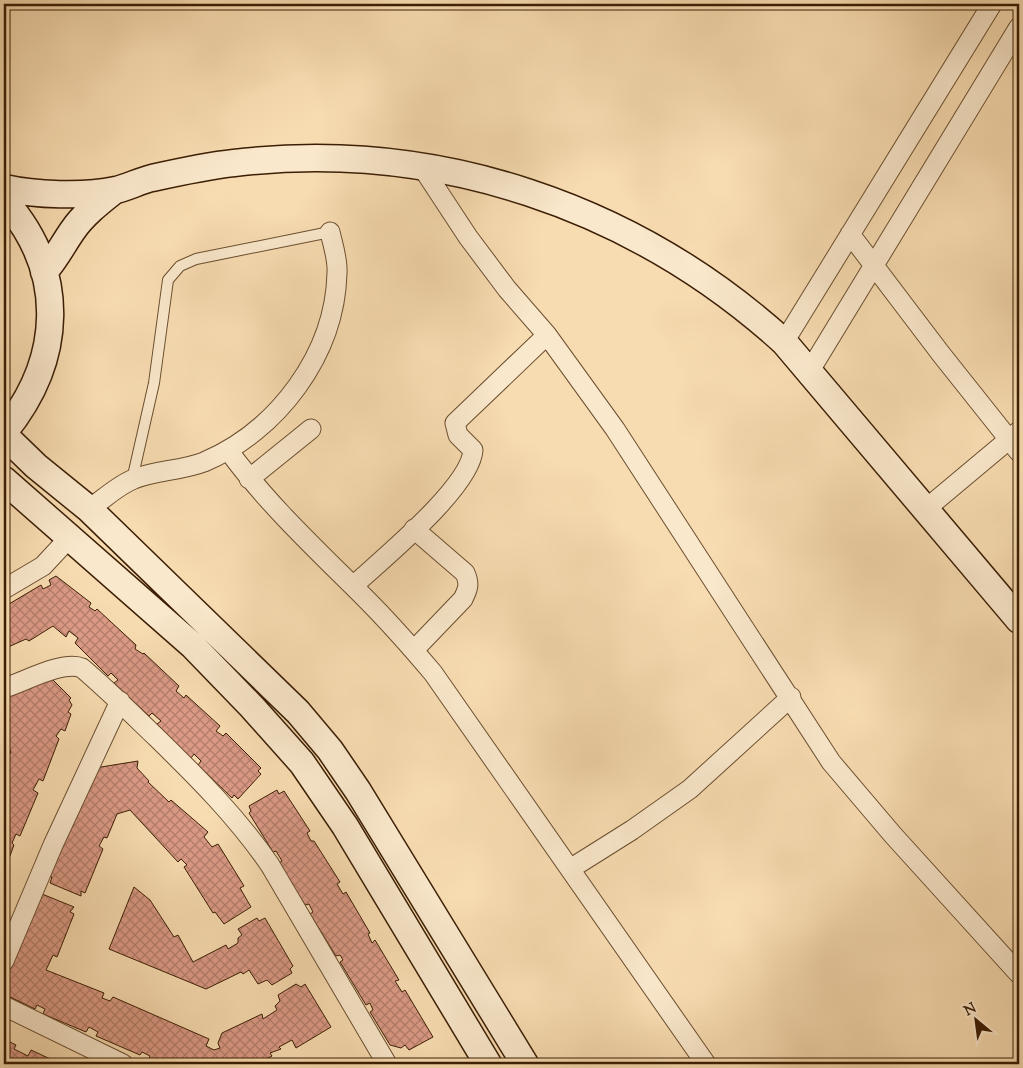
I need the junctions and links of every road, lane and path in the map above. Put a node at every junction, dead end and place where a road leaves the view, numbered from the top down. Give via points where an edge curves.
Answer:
1 (992, 4) edge
2 (1019, 27) edge
3 (422, 167) junction
4 (4, 188) edge
5 (115, 190) junction
6 (4, 200) edge
7 (330, 232) joint
8 (850, 234) junction
9 (874, 266) junction
10 (44, 272) junction
11 (547, 335) junction
12 (784, 342) junction
13 (809, 372) junction
14 (311, 429) dead end
15 (4, 434) edge
16 (1016, 441) edge
17 (228, 450) junction
18 (249, 479) junction
19 (4, 480) edge
20 (132, 480) junction
21 (89, 508) junction
22 (926, 508) junction
23 (414, 529) junction
24 (69, 538) junction
25 (353, 586) junction
26 (4, 589) edge
27 (1019, 620) edge
28 (414, 650) junction
29 (4, 688) edge
30 (791, 697) junction
31 (120, 701) junction
32 (570, 870) junction
33 (4, 960) edge
34 (1019, 974) edge
35 (4, 1006) edge
36 (123, 1064) edge
37 (387, 1064) edge
38 (488, 1064) edge
39 (526, 1064) edge
40 (706, 1064) edge

1 - 8 street
2 - 9 street
3 - 5 street via 360,160 276,159 191,169
3 - 11 street via 468,237
3 - 12 street via 537,195 626,231 709,281
4 - 5 street via 50,193
5 - 10 street via 74,228
6 - 10 street via 35,246
7 - 17 street via 338,272 331,315 316,356 293,393 269,418
7 - 20 lane via 196,259 180,266 168,280 154,384
8 - 9 street
8 - 12 street
9 - 13 street
9 - 16 street
10 - 15 street via 50,327 46,355 36,384
11 - 23 street via 455,423 458,435 473,450 472,459 448,494
11 - 30 street via 615,429
12 - 13 street
13 - 22 street
14 - 18 street
15 - 21 street via 36,466
16 - 22 street
17 - 18 street
17 - 20 street via 202,462
18 - 25 street
19 - 24 street
20 - 21 street
21 - 39 street via 298,712 330,750
22 - 27 street
23 - 25 street
23 - 28 street via 465,573 469,582 463,599
24 - 26 street via 43,566
24 - 38 street via 192,645 302,763 345,826
25 - 28 street
28 - 32 street via 465,717
29 - 31 street via 62,666 75,665
30 - 32 street via 690,788
30 - 34 street via 849,783
31 - 33 street
31 - 37 street via 217,797 248,834 280,881
32 - 40 street
35 - 36 street

